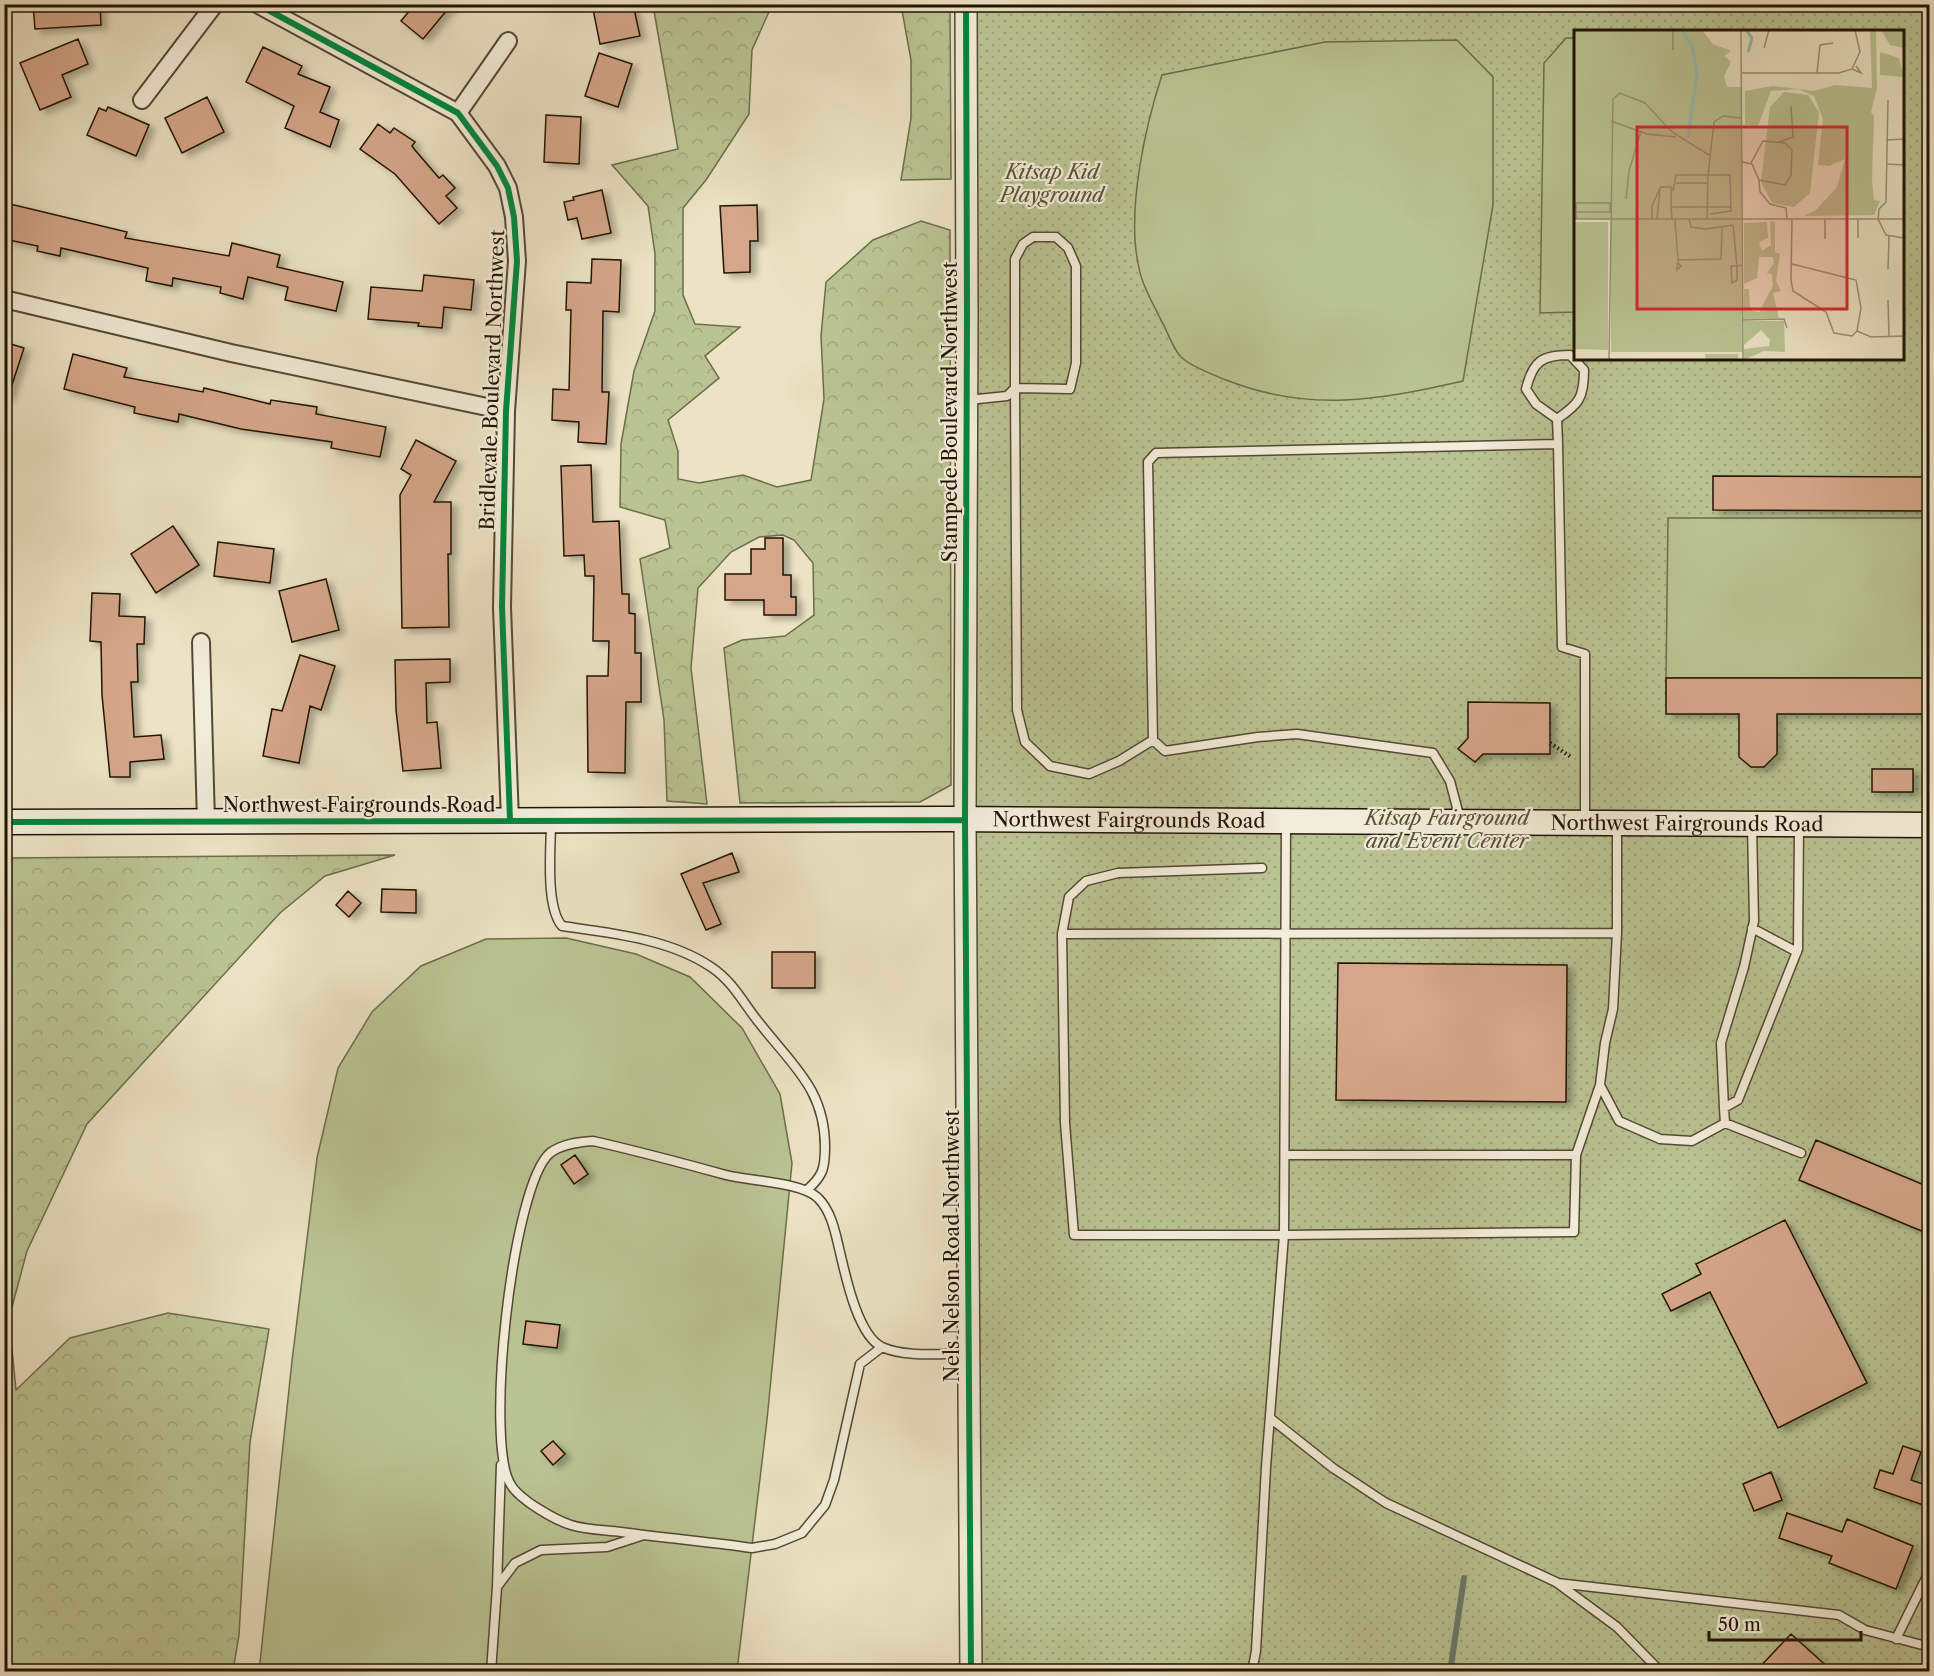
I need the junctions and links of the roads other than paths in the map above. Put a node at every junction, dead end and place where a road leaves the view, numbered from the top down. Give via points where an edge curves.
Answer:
1 (215, 4) edge
2 (257, 4) edge
3 (966, 4) edge
4 (508, 41) dead end
5 (142, 100) dead end
6 (458, 113) junction
7 (4, 299) edge
8 (1574, 359) edge
9 (1575, 360) edge
10 (1015, 388) junction
11 (967, 400) junction
12 (506, 411) junction
13 (1557, 420) junction
14 (1558, 444) junction
15 (201, 642) dead end
16 (1153, 740) junction
17 (510, 820) junction
18 (551, 820) junction
19 (965, 820) junction
20 (4, 822) edge
21 (206, 822) junction
22 (1287, 822) junction
23 (1461, 822) junction
24 (1585, 823) junction
25 (1617, 824) junction
26 (1752, 824) junction
27 (1799, 825) junction
28 (1929, 825) edge
29 (1262, 868) dead end
30 (1752, 928) junction
31 (1287, 933) junction
32 (1617, 933) junction
33 (1062, 934) junction
34 (1797, 952) junction
35 (1600, 1085) junction
36 (1724, 1108) junction
37 (1725, 1123) junction
38 (1801, 1153) dead end
39 (1287, 1155) junction
40 (1576, 1155) junction
41 (807, 1190) junction
42 (1284, 1235) junction
43 (882, 1347) junction
44 (969, 1354) junction
45 (1270, 1418) junction
46 (502, 1461) junction
47 (644, 1535) junction
48 (1929, 1570) edge
49 (1556, 1582) junction
50 (496, 1587) junction
51 (1896, 1639) junction
52 (1929, 1647) edge
53 (490, 1671) edge
54 (971, 1671) edge
55 (1252, 1671) edge
56 (1661, 1671) edge

1 - 5 street
2 - 6 street, Bridlevale Boulevard Northwest
3 - 11 street, Stampede Boulevard Northwest
4 - 6 street
6 - 12 street, Bridlevale Boulevard Northwest via 497,166 508,188 514,217 517,261
7 - 12 street, Bridlevale Boulevard Northwest via 231,353
8 - 13 lane via 1570,355 1548,355 1531,369 1526,389 1536,404
9 - 13 lane via 1584,370 1584,392 1574,407
10 - 10 lane via 1016,259 1023,244 1033,237 1056,237 1068,248 1076,266 1076,363 1070,389
10 - 11 lane via 1007,396
10 - 16 lane via 1017,711 1025,742 1050,766 1089,774
11 - 19 street, Stampede Boulevard Northwest
12 - 17 street, Bridlevale Boulevard Northwest via 502,607
13 - 14 lane
14 - 16 lane via 1156,453 1148,462
14 - 24 lane via 1562,646 1585,654
15 - 21 street
16 - 23 lane via 1165,751 1258,736 1298,734 1433,753 1450,781
17 - 18 main road, Northwest Fairgrounds Road
17 - 21 main road, Northwest Fairgrounds Road
18 - 19 main road, Northwest Fairgrounds Road
18 - 41 lane via 552,901 562,926 657,944 710,966 730,981 802,1074 818,1101 825,1139 820,1178
19 - 22 main road, Northwest Fairgrounds Road
19 - 44 street, Nels Nelson Road Northwest
20 - 21 main road, Northwest Fairgrounds Road
22 - 23 main road, Northwest Fairgrounds Road
22 - 31 lane
23 - 24 main road, Northwest Fairgrounds Road
24 - 25 main road, Northwest Fairgrounds Road
25 - 26 main road, Northwest Fairgrounds Road
25 - 32 lane
26 - 27 main road, Northwest Fairgrounds Road
26 - 30 lane
27 - 28 main road, Northwest Fairgrounds Road
27 - 34 lane
29 - 33 lane via 1118,873 1086,881 1069,897
30 - 34 lane
30 - 36 lane via 1721,1043
31 - 32 lane
31 - 33 lane
31 - 39 lane
32 - 35 lane via 1613,1009
33 - 42 lane via 1065,1123 1074,1235
34 - 36 lane via 1738,1100
35 - 37 lane via 1619,1120 1660,1139 1692,1141
35 - 40 lane
36 - 37 lane
37 - 38 lane
39 - 40 lane
39 - 42 lane
40 - 42 lane via 1574,1232
41 - 43 lane via 830,1215 863,1325
41 - 46 lane via 728,1175 593,1141 573,1142 550,1154 534,1177 518,1232 502,1366
42 - 45 lane
43 - 44 lane via 904,1352
43 - 47 lane via 860,1364 834,1480 825,1505 802,1533 752,1548
44 - 54 street, Nels Nelson Road Northwest
45 - 49 lane via 1333,1468 1386,1503
45 - 55 lane
46 - 47 lane via 511,1486 538,1508 571,1525
46 - 50 lane
47 - 50 lane via 607,1547 541,1550 515,1563
48 - 51 lane
49 - 51 lane via 1839,1615 1865,1630
49 - 56 lane via 1617,1628
50 - 53 lane
51 - 52 lane

